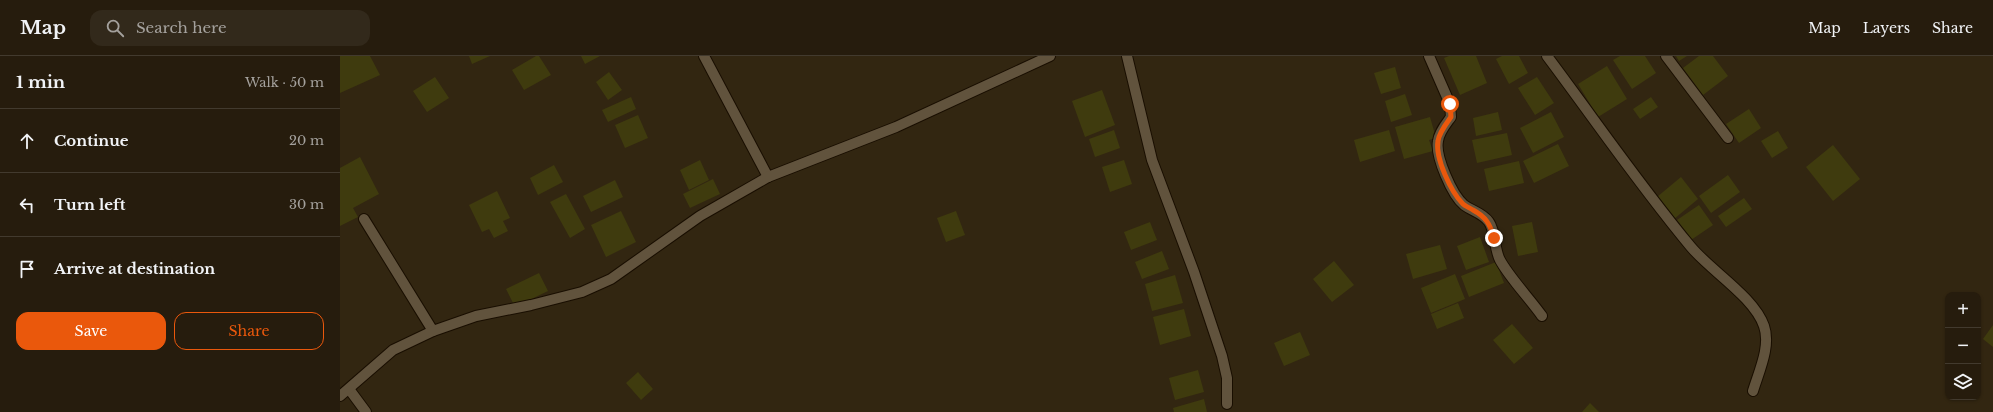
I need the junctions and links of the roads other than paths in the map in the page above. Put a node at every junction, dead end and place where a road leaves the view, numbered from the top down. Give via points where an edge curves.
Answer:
1 (704, 56) edge
2 (1050, 56) edge
3 (1127, 56) edge
4 (1429, 56) edge
5 (1547, 56) edge
6 (1666, 56) edge
7 (1728, 138) dead end
8 (768, 177) junction
9 (364, 219) dead end
10 (1542, 316) dead end
11 (433, 331) junction
12 (349, 389) junction
13 (1753, 391) dead end
14 (340, 396) edge
15 (1227, 404) dead end
16 (366, 412) edge

1 - 8 street
2 - 8 street via 896,127
3 - 15 street via 1152,160 1222,356 1227,378
4 - 10 street via 1450,104 1451,117 1443,127 1438,141 1439,157 1452,189 1463,204 1481,214 1489,222 1500,259
5 - 13 street via 1670,222 1695,252 1748,301 1764,325 1767,340
6 - 7 street
8 - 11 street via 700,216 611,279 582,292 531,306 476,316
9 - 11 street
11 - 12 street via 393,350
12 - 14 street
12 - 16 street

